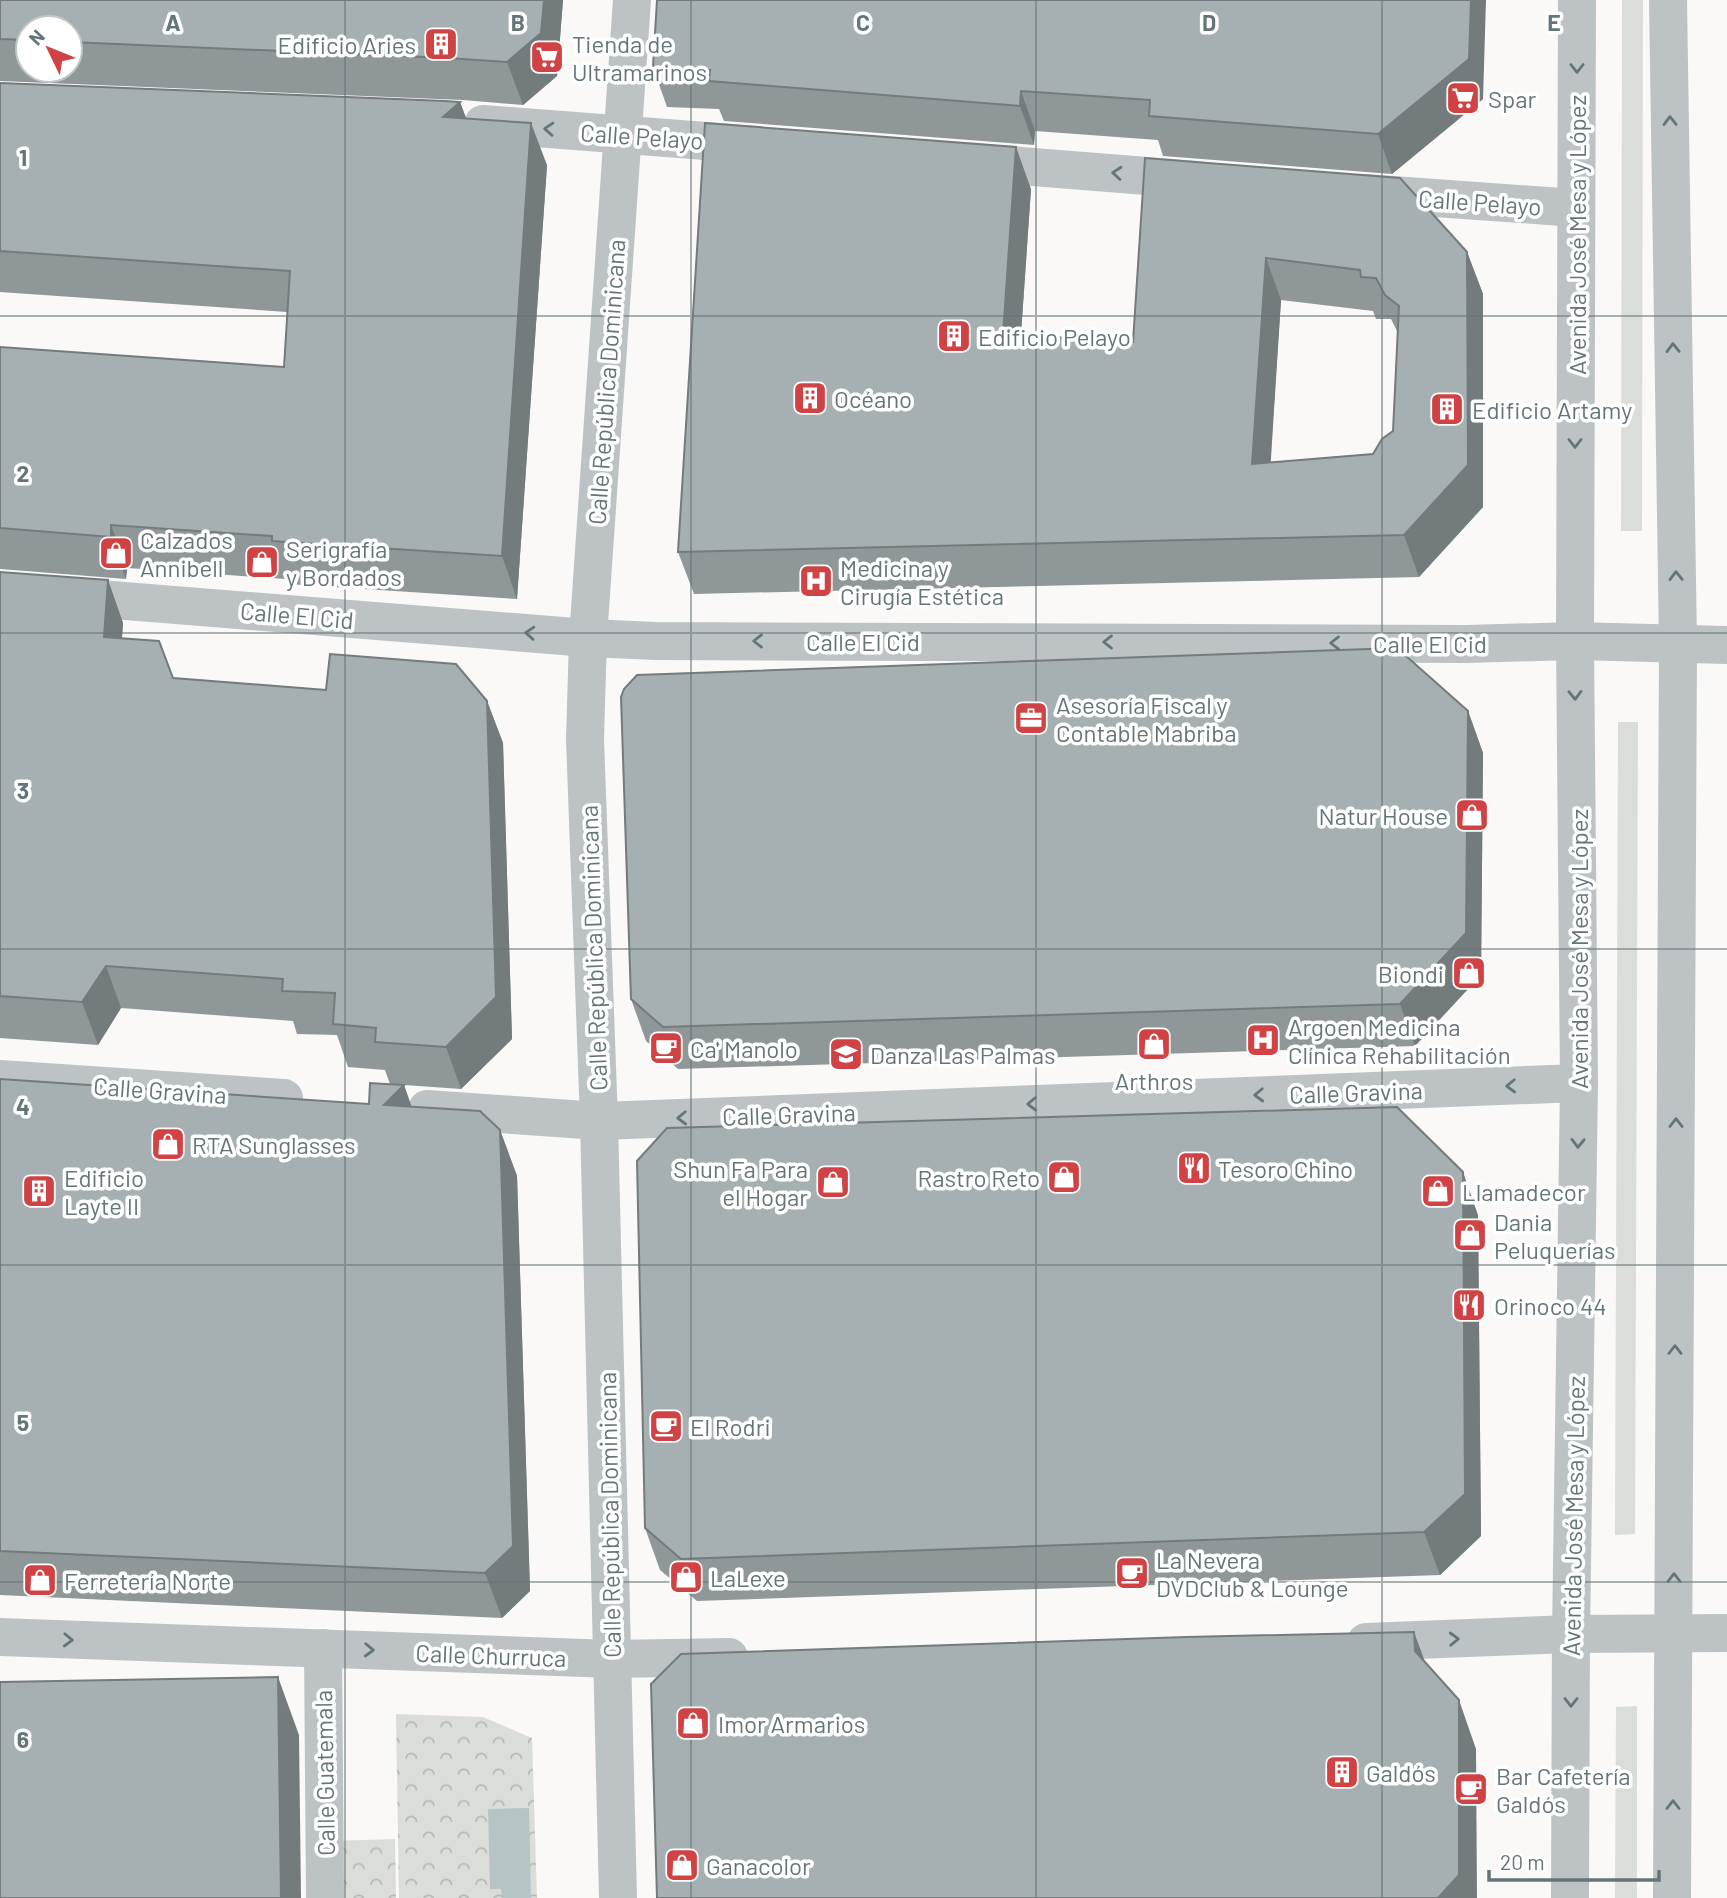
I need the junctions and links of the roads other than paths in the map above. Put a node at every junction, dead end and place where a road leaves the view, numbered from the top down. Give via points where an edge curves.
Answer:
1 (632, 0) edge
2 (1577, 0) edge
3 (1668, 0) edge
4 (448, 122) edge
5 (623, 135) junction
6 (794, 148) edge
7 (931, 159) edge
8 (1234, 183) edge
9 (1330, 190) edge
10 (1576, 208) junction
11 (0, 591) edge
12 (588, 638) junction
13 (1575, 641) junction
14 (1678, 644) junction
15 (1727, 645) edge
16 (0, 1079) edge
17 (1579, 1083) junction
18 (320, 1101) edge
19 (390, 1106) edge
20 (599, 1121) junction
21 (1674, 1633) junction
22 (1727, 1633) edge
23 (1571, 1634) junction
24 (0, 1637) edge
25 (1336, 1642) edge
26 (323, 1648) junction
27 (765, 1656) edge
28 (612, 1659) junction
29 (325, 1898) edge
30 (618, 1898) edge
31 (1570, 1898) edge
32 (1672, 1898) edge

1 - 5 street, Calle República Dominicana
2 -> 10 street, Avenida José Mesa y López
14 -> 3 street
5 -> 4 street, Calle Pelayo
5 - 6 street, Calle Pelayo
5 - 12 street, Calle República Dominicana
8 -> 7 street
9 - 10 street, Calle Pelayo
10 -> 13 street, Avenida José Mesa y López
12 -> 11 street, Calle El Cid
13 -> 12 street, Calle El Cid
12 - 20 street, Calle República Dominicana via 585,739
13 - 14 street, Calle El Cid
13 -> 17 street, Avenida José Mesa y López
14 - 15 street, Calle El Cid
21 -> 14 street
16 - 18 street, Calle Gravina
17 -> 20 street, Calle Gravina
17 -> 23 street, Avenida José Mesa y López
19 - 20 street, Calle Gravina
20 - 28 street, Calle República Dominicana
21 - 22 street
21 - 23 street
32 -> 21 street
25 -> 23 street
23 -> 31 street, Avenida José Mesa y López
24 -> 26 street, Calle Churruca
26 -> 28 street, Calle Churruca
26 - 29 street, Calle Guatemala
27 - 28 street, Calle Churruca
28 - 30 street, Calle República Dominicana

